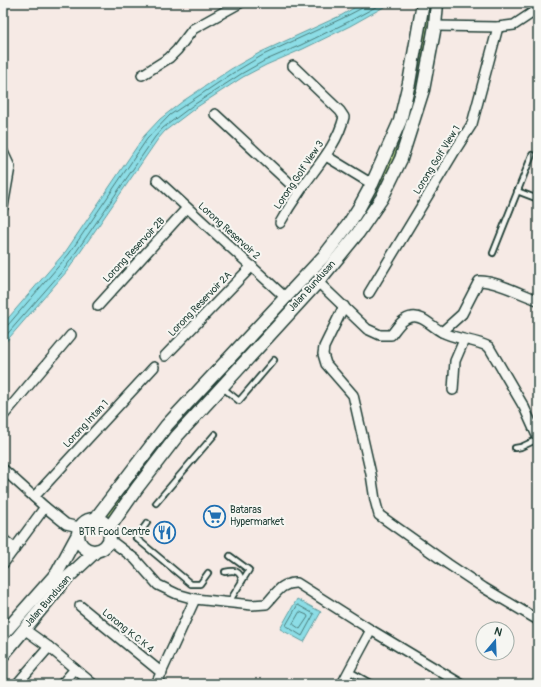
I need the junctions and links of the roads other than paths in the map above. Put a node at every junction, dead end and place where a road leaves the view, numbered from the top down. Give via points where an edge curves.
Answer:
1 (240, 3) edge
2 (423, 3) edge
3 (438, 3) edge
4 (538, 9) edge
5 (435, 26) junction
6 (498, 27) junction
7 (292, 66) dead end
8 (142, 75) dead end
9 (216, 114) dead end
10 (3, 152) edge
11 (532, 154) dead end
12 (326, 156) junction
13 (157, 180) dead end
14 (372, 184) junction
15 (516, 191) junction
16 (299, 192) junction
17 (538, 199) edge
18 (3, 208) edge
19 (187, 208) junction
20 (280, 223) dead end
21 (493, 253) dead end
22 (252, 266) junction
23 (318, 282) junction
24 (370, 293) dead end
25 (286, 298) junction
26 (538, 300) edge
27 (98, 306) dead end
28 (344, 306) junction
29 (442, 332) junction
30 (71, 335) dead end
31 (464, 340) junction
32 (165, 356) dead end
33 (274, 360) dead end
34 (154, 367) dead end
35 (221, 387) junction
36 (453, 390) dead end
37 (3, 416) edge
38 (215, 434) dead end
39 (538, 438) edge
40 (515, 448) dead end
41 (3, 469) edge
42 (34, 497) junction
43 (156, 503) dead end
44 (45, 507) junction
45 (96, 518) junction
46 (147, 523) dead end
47 (78, 532) junction
48 (109, 534) junction
49 (3, 539) edge
50 (15, 549) junction
51 (96, 551) junction
52 (230, 556) dead end
53 (3, 564) edge
54 (225, 572) dead end
55 (208, 573) dead end
56 (242, 581) junction
57 (195, 598) junction
58 (229, 602) junction
59 (80, 606) dead end
60 (538, 620) edge
61 (24, 630) junction
62 (371, 630) junction
63 (3, 634) edge
64 (49, 646) junction
65 (3, 654) edge
66 (75, 668) junction
67 (349, 671) junction
68 (162, 673) junction
69 (16, 684) edge
70 (62, 684) edge
71 (93, 684) edge
72 (156, 684) edge
73 (342, 684) edge
74 (372, 684) edge
75 (461, 684) edge

1 - 8 street via 193,29 169,58
2 - 14 main road, Jalan Bundusan via 400,121
3 - 5 main road, Jalan Bundusan
4 - 6 street via 514,25
5 - 6 street
5 - 23 main road, Jalan Bundusan via 423,90 400,159 382,198 358,233
6 - 24 street, Lorong Golf View 1 via 472,124
7 - 12 street, Lorong Golf View 3 via 344,117
9 - 16 street
10 - 18 street via 10,167
11 - 15 lane
12 - 14 street
12 - 16 street, Lorong Golf View 3
13 - 19 street, Lorong Reservoir 2
14 - 25 main road, Jalan Bundusan via 348,225
15 - 17 lane
15 - 21 lane
16 - 20 street, Lorong Golf View 3
19 - 22 street, Lorong Reservoir 2
19 - 27 street, Lorong Reservoir 2B
22 - 25 street, Lorong Reservoir 2
22 - 32 street, Lorong Reservoir 2A
23 - 28 street
23 - 35 main road, Jalan Bundusan
25 - 45 main road, Jalan Bundusan via 167,425
26 - 29 street via 479,280 462,314
28 - 29 street via 367,329 380,335 391,335 404,320 412,316 422,318
28 - 60 street via 323,354 326,364 353,395 378,515 484,588
29 - 31 street
30 - 37 street
31 - 36 street via 454,361
31 - 39 street via 480,342 489,347 524,407
33 - 35 lane via 239,401
34 - 42 street, Lorong Intan 1
35 - 48 main road, Jalan Bundusan via 177,436 137,488
38 - 43 lane
39 - 40 lane via 521,448
41 - 42 street
42 - 44 street
44 - 47 street
44 - 50 street
45 - 47 main road via 86,520
45 - 48 main road via 106,524
46 - 55 lane via 136,538 191,584 200,584
47 - 51 main road via 79,541 86,549
47 - 63 main road, Jalan Bundusan via 57,573
48 - 51 main road via 105,547
48 - 57 street via 158,585 176,594
49 - 50 street
50 - 53 street
51 - 61 main road, Jalan Bundusan via 66,579
52 - 56 lane via 249,570
54 - 56 lane via 238,572
56 - 58 lane
57 - 58 street
57 - 68 street
58 - 62 street via 266,604 283,585 289,582 297,583
59 - 68 street, Lorong K.C.K 4
61 - 64 street
61 - 65 main road, Jalan Bundusan
62 - 67 street
62 - 75 street
64 - 66 street
64 - 69 street
66 - 70 street
66 - 71 street
67 - 73 street
67 - 74 lane
68 - 72 street

